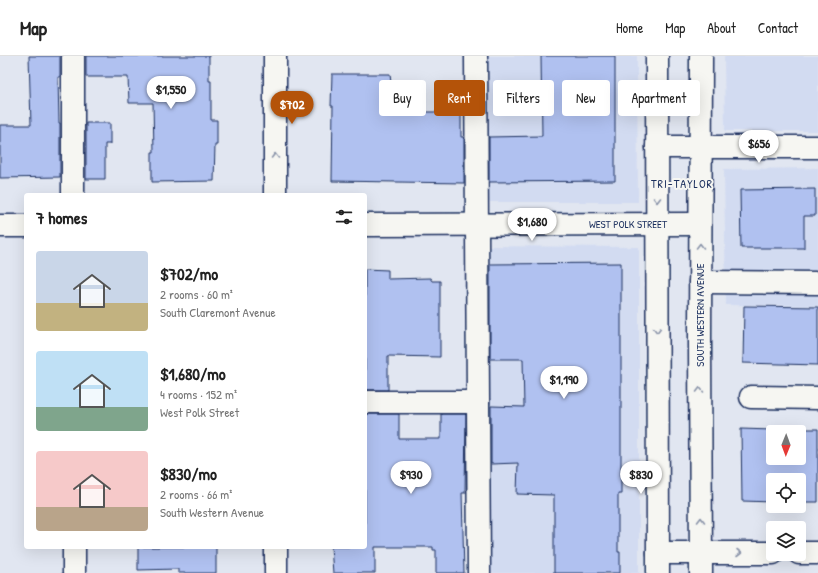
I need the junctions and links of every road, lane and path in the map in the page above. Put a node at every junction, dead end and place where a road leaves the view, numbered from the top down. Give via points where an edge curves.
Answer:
1 (73, 56) edge
2 (275, 56) edge
3 (476, 56) edge
4 (657, 56) edge
5 (701, 56) edge
6 (657, 147) junction
7 (700, 147) junction
8 (818, 148) edge
9 (74, 193) edge
10 (275, 193) edge
11 (657, 224) junction
12 (700, 224) junction
13 (367, 225) edge
14 (477, 225) junction
15 (0, 226) edge
16 (24, 226) edge
17 (700, 282) junction
18 (818, 282) edge
19 (752, 397) dead end
20 (818, 398) edge
21 (367, 402) edge
22 (478, 402) junction
23 (74, 549) edge
24 (276, 549) edge
25 (806, 553) edge
26 (818, 553) edge
27 (766, 554) edge
28 (658, 563) edge
29 (701, 563) edge
30 (74, 573) edge
31 (276, 573) edge
32 (479, 573) edge

1 - 9 main road
10 -> 2 main road
3 - 14 main road
4 - 6 main road
5 - 7 main road, SOUTH WESTERN AVENUE
6 - 7 main road
6 -> 11 main road
7 - 8 main road
7 - 12 main road, SOUTH WESTERN AVENUE
11 - 12 main road, WEST POLK STREET
11 - 14 main road, WEST POLK STREET
11 -> 28 main road
17 -> 12 main road, SOUTH WESTERN AVENUE
13 - 14 main road, WEST POLK STREET
14 - 22 main road
15 - 16 main road
17 - 18 main road
29 -> 17 main road, SOUTH WESTERN AVENUE
19 - 20 main road
21 - 22 main road
22 - 32 main road
23 - 30 main road
24 - 31 main road
25 - 26 main road
29 -> 27 main road
28 - 29 main road

